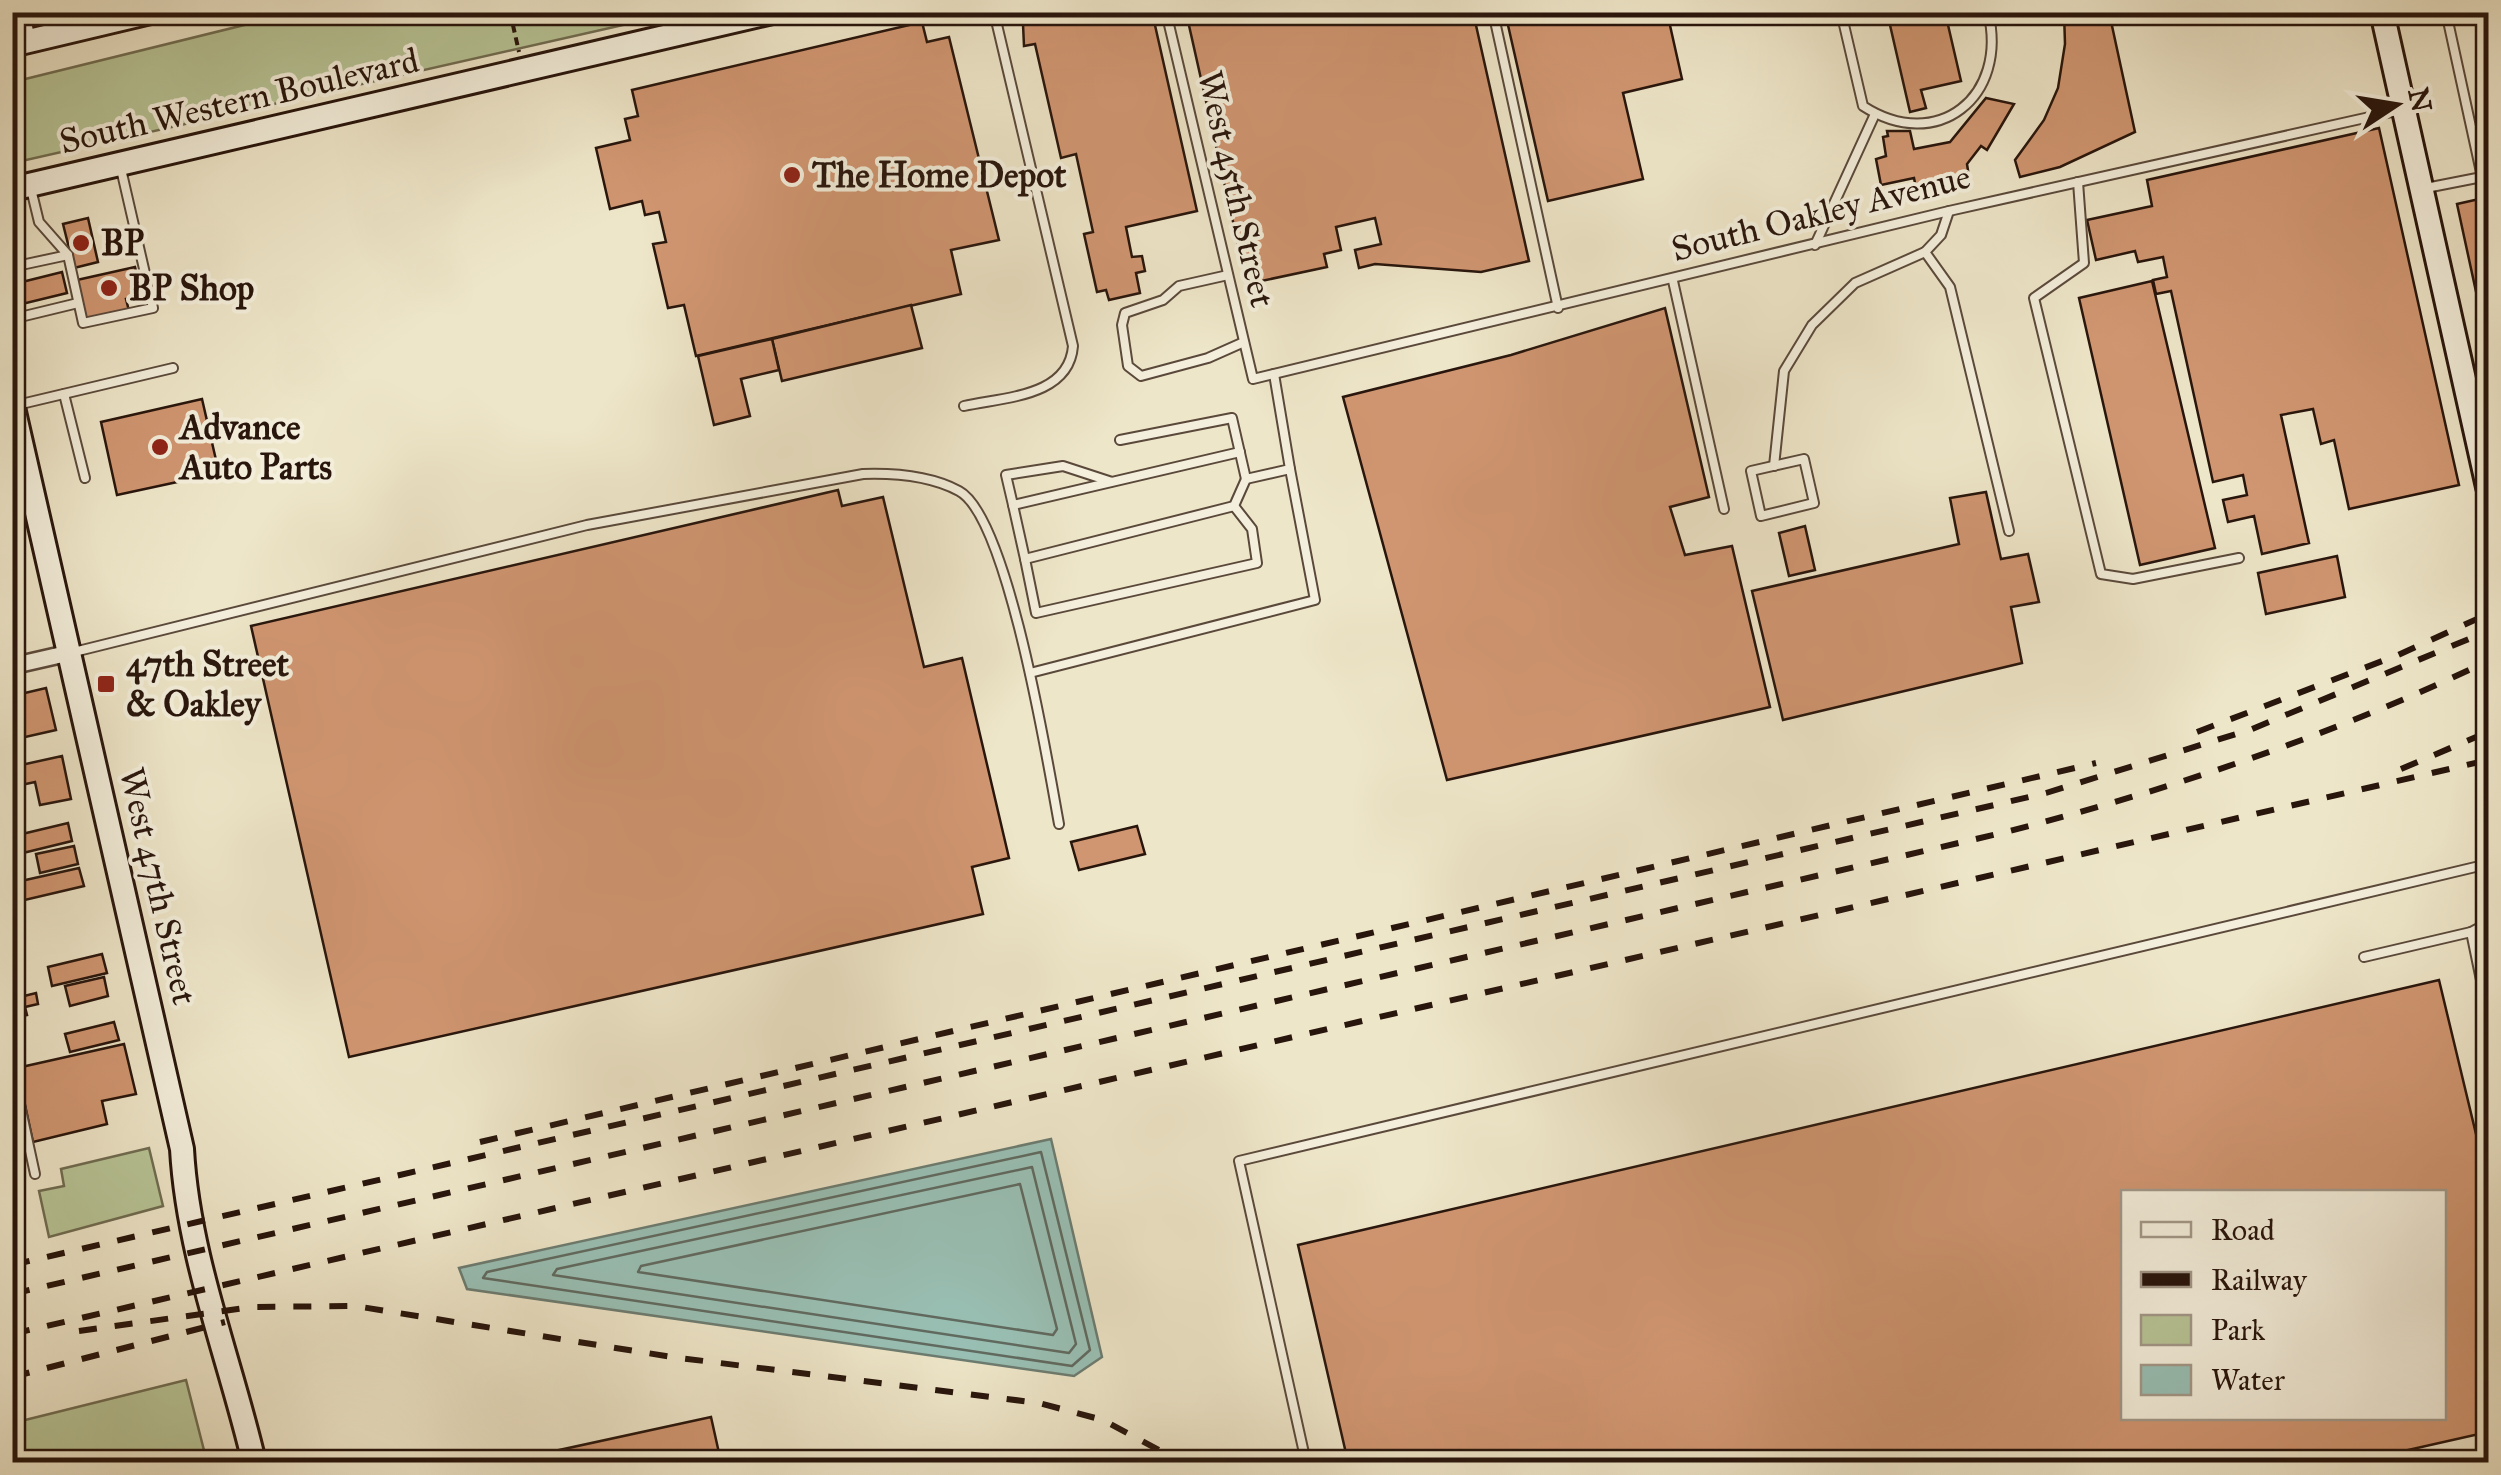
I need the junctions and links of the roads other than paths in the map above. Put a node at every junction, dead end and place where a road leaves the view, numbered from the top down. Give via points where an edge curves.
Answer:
1 (25, 12) edge
2 (152, 12) edge
3 (772, 12) edge
4 (994, 12) edge
5 (1166, 12) edge
6 (1494, 12) edge
7 (1842, 12) edge
8 (1988, 12) edge
9 (2382, 12) edge
10 (2446, 12) edge
11 (22, 42) edge
12 (2404, 109) junction
13 (1875, 114) junction
14 (120, 164) junction
15 (2078, 182) junction
16 (21, 187) edge
17 (2422, 188) junction
18 (1949, 211) junction
19 (1815, 245) junction
20 (1925, 252) junction
21 (68, 255) junction
22 (12, 267) edge
23 (1228, 275) junction
24 (1673, 281) junction
25 (78, 304) junction
26 (1558, 308) junction
27 (12, 319) edge
28 (1244, 342) junction
29 (173, 368) dead end
30 (1274, 374) junction
31 (1253, 379) joint
32 (64, 394) junction
33 (13, 405) edge
34 (964, 406) dead end
35 (1120, 440) dead end
36 (1240, 452) junction
37 (1774, 466) junction
38 (1290, 469) junction
39 (85, 478) dead end
40 (1246, 478) junction
41 (1112, 482) junction
42 (2488, 487) edge
43 (1013, 506) junction
44 (1234, 506) junction
45 (1724, 510) dead end
46 (2009, 531) dead end
47 (2239, 558) dead end
48 (1025, 559) junction
49 (69, 653) junction
50 (12, 666) edge
51 (1030, 673) junction
52 (2488, 765) edge
53 (2488, 796) edge
54 (1059, 824) dead end
55 (2488, 864) edge
56 (2488, 924) edge
57 (2470, 932) junction
58 (2364, 957) dead end
59 (2488, 1014) edge
60 (12, 1068) edge
61 (35, 1174) dead end
62 (254, 1462) edge
63 (1306, 1462) edge

1 - 11 lane
2 - 11 street
3 - 14 street, South Western Boulevard
4 - 34 lane via 1072,360 1052,384
5 - 23 lane, West 45th Street
6 - 26 lane
7 - 13 lane via 1863,106
8 - 13 lane via 1990,69 1962,110 1927,126
9 - 12 street
10 - 17 lane via 2482,176
12 - 15 lane, South Oakley Avenue
12 - 17 street
13 - 19 lane
14 - 16 street, South Western Boulevard
14 - 25 lane via 153,308 83,323
15 - 18 lane, South Oakley Avenue
15 - 47 lane via 2084,263 2034,298 2101,574 2134,580
16 - 21 lane via 39,222
17 - 42 street
18 - 19 lane, South Oakley Avenue
18 - 20 lane via 1942,235
19 - 24 lane, South Oakley Avenue
20 - 37 lane via 1856,283 1812,325 1784,371
20 - 46 lane via 1950,287
21 - 22 lane
21 - 25 lane
23 - 28 lane, West 45th Street
23 - 28 lane via 1179,286 1163,300 1126,313 1128,366 1141,376
24 - 26 lane, South Oakley Avenue
24 - 45 lane
25 - 27 lane
26 - 30 lane, South Oakley Avenue
28 - 31 lane, West 45th Street
29 - 32 lane
30 - 31 lane, South Oakley Avenue
30 - 38 lane
32 - 33 lane
32 - 39 lane
33 - 49 street, West 47th Street
35 - 36 lane via 1232,418
36 - 40 lane
36 - 41 lane
37 - 37 lane via 1804,459 1814,503 1761,516 1751,471
38 - 40 lane
38 - 51 lane via 1315,600
40 - 44 lane
41 - 43 lane
41 - 43 lane via 1063,466 1006,475
43 - 48 lane
44 - 48 lane
44 - 48 lane via 1252,530 1257,563 1036,613
49 - 50 street
49 - 51 lane via 587,525 897,473 962,492 986,519
49 - 62 street, West 47th Street via 182,1149 184,1187
51 - 54 lane
52 - 53 lane
55 - 63 lane via 1239,1162
56 - 57 lane
57 - 58 lane
57 - 59 lane
60 - 61 lane

